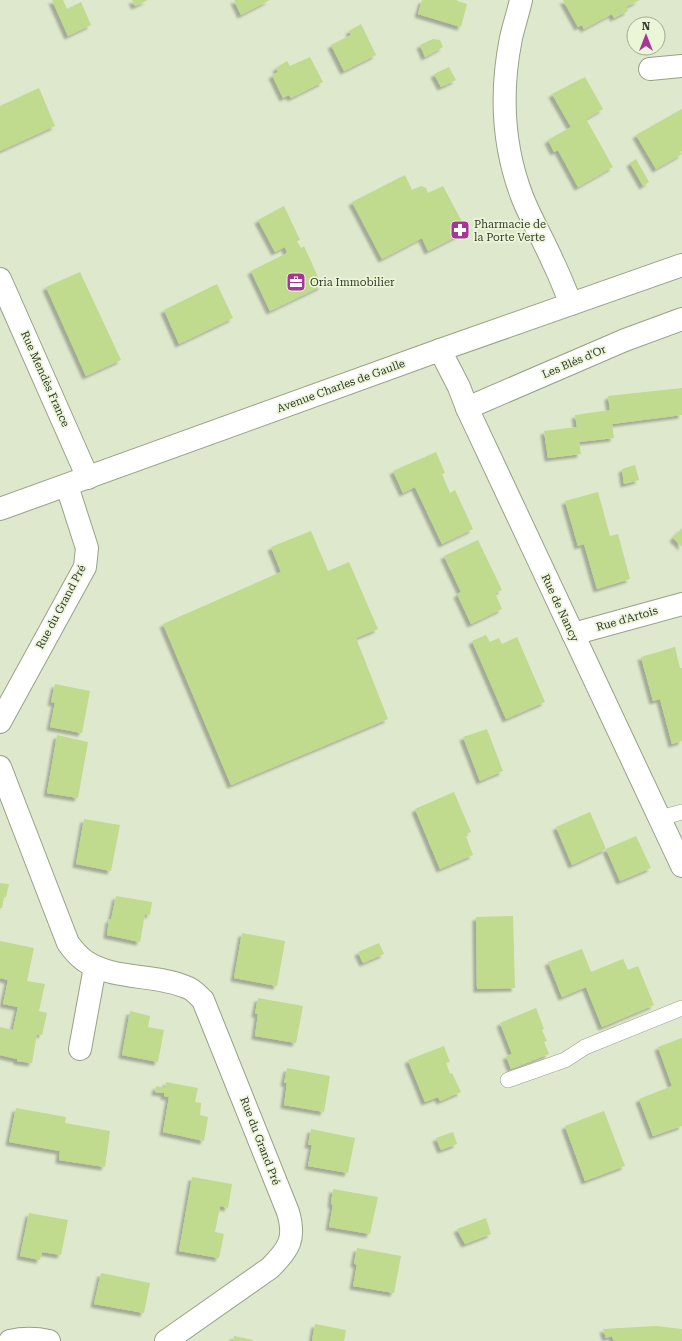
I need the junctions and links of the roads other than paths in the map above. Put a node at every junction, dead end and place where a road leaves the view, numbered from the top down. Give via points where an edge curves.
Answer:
1 (521, 0) edge
2 (682, 66) edge
3 (650, 69) dead end
4 (682, 264) edge
5 (0, 279) edge
6 (571, 304) junction
7 (682, 319) edge
8 (440, 350) junction
9 (467, 408) junction
10 (88, 478) junction
11 (67, 486) junction
12 (0, 509) edge
13 (682, 604) edge
14 (573, 634) junction
15 (0, 722) edge
16 (0, 767) edge
17 (682, 812) edge
18 (660, 818) junction
19 (682, 866) edge
20 (95, 967) junction
21 (682, 1008) edge
22 (80, 1049) dead end
23 (508, 1080) dead end
24 (10, 1341) edge
25 (49, 1341) edge
26 (166, 1341) edge

1 - 6 street via 511,38 504,85 504,119 509,153 523,200
2 - 3 street
4 - 6 street, Avenue Charles de Gaulle
5 - 10 street, Rue Mendès France
6 - 8 street, Avenue Charles de Gaulle
7 - 9 street, Les Blés d'Or via 625,340
8 - 9 street, Rue de Nancy
8 - 10 street, Avenue Charles de Gaulle
9 - 14 street, Rue de Nancy
10 - 11 street, Avenue Charles de Gaulle
11 - 12 street, Avenue Charles de Gaulle
11 - 15 street, Rue du Grand Pré via 87,548 85,567
13 - 14 street, Rue d'Artois
14 - 18 street, Rue de Nancy
16 - 20 street, Rue du Grand Pré via 68,943 76,954
17 - 18 lane
18 - 19 street, Rue de Nancy
20 - 22 street
20 - 26 street, Rue du Grand Pré via 172,982 196,992 203,1000 292,1225 287,1247 270,1268
21 - 23 lane via 585,1047 565,1060
24 - 25 street

